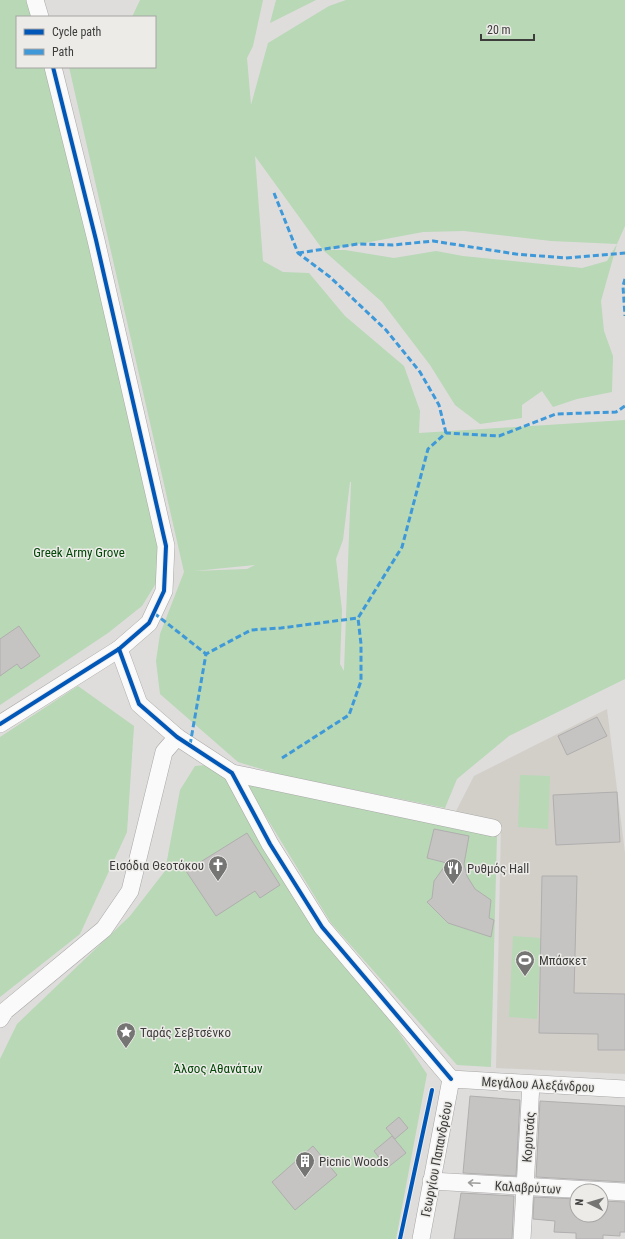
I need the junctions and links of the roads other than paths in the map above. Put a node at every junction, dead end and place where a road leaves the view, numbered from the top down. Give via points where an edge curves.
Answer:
1 (35, 0) edge
2 (40, 16) edge
3 (53, 68) edge
4 (119, 649) junction
5 (0, 724) edge
6 (177, 737) junction
7 (232, 773) junction
8 (493, 828) dead end
9 (0, 1019) edge
10 (451, 1079) junction
11 (531, 1084) junction
12 (625, 1089) edge
13 (432, 1181) junction
14 (525, 1186) junction
15 (625, 1192) edge
16 (421, 1239) edge
17 (522, 1239) edge

1 - 2 street
3 - 4 street via 96,240 166,546 164,591 149,623
4 - 5 street
4 - 6 street via 139,704
6 - 7 street
6 - 9 street via 164,752 130,891 104,929 5,1011
7 - 8 street
7 - 10 street via 270,844 322,927
10 - 11 street, Μεγάλου Αλεξάνδρου
10 - 13 street, Γεωργίου Παπανδρέου
11 - 12 street, Μεγάλου Αλεξάνδρου
11 - 14 street, Κορυτσάς
14 -> 13 street, Καλαβρύτων
13 - 16 street, Γεωργίου Παπανδρέου
14 - 15 street, Καλαβρύτων
14 - 17 street, Κορυτσάς

